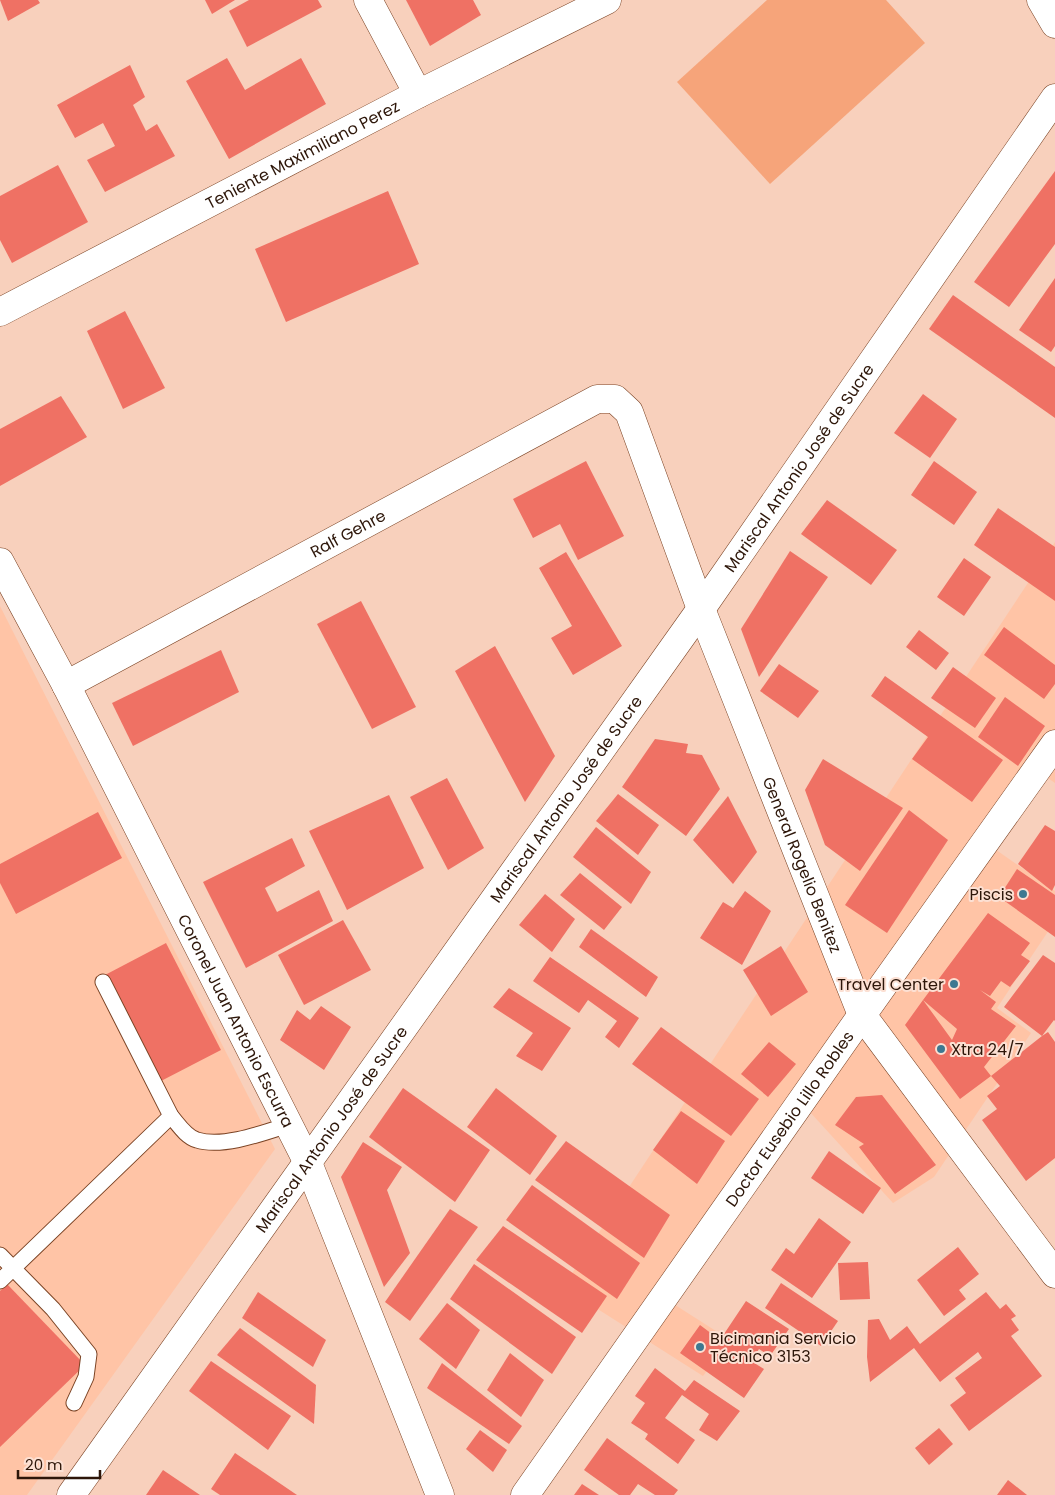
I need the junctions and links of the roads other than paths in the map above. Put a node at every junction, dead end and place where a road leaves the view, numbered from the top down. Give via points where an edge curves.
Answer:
1 (368, 0) edge
2 (607, 0) edge
3 (1041, 0) edge
4 (1055, 24) edge
5 (418, 94) junction
6 (1055, 98) edge
7 (0, 312) edge
8 (629, 412) joint
9 (0, 562) edge
10 (701, 609) junction
11 (66, 685) junction
12 (1055, 744) edge
13 (103, 982) dead end
14 (862, 1015) junction
15 (171, 1116) junction
16 (288, 1125) junction
17 (308, 1163) junction
18 (0, 1255) edge
19 (14, 1268) junction
20 (1055, 1274) edge
21 (0, 1281) edge
22 (74, 1403) dead end
23 (70, 1495) edge
24 (440, 1495) edge
25 (525, 1495) edge

1 - 5 street
2 - 5 street, Teniente Maximiliano Perez
3 - 4 street
5 - 7 street, Teniente Maximiliano Perez
6 - 10 street, Mariscal Antonio José de Sucre
8 - 10 street, General Rogelio Benitez
8 - 11 street, Ralf Gehre via 615,400 597,399
9 - 11 street, Coronel Juan Antonio Escurra
10 - 14 street, General Rogelio Benitez
10 - 17 street, Mariscal Antonio José de Sucre
11 - 16 street, Coronel Juan Antonio Escurra
12 - 14 street, Doctor Eusebio Lillo Robles
13 - 15 lane
14 - 20 street, General Rogelio Benitez
14 - 25 street, Doctor Eusebio Lillo Robles
15 - 16 lane via 196,1140 212,1142 254,1136
15 - 19 lane
16 - 17 street, Coronel Juan Antonio Escurra
17 - 23 street, Mariscal Antonio José de Sucre
17 - 24 street, Coronel Juan Antonio Escurra
18 - 19 lane
19 - 21 lane
19 - 22 lane via 89,1354 86,1377

